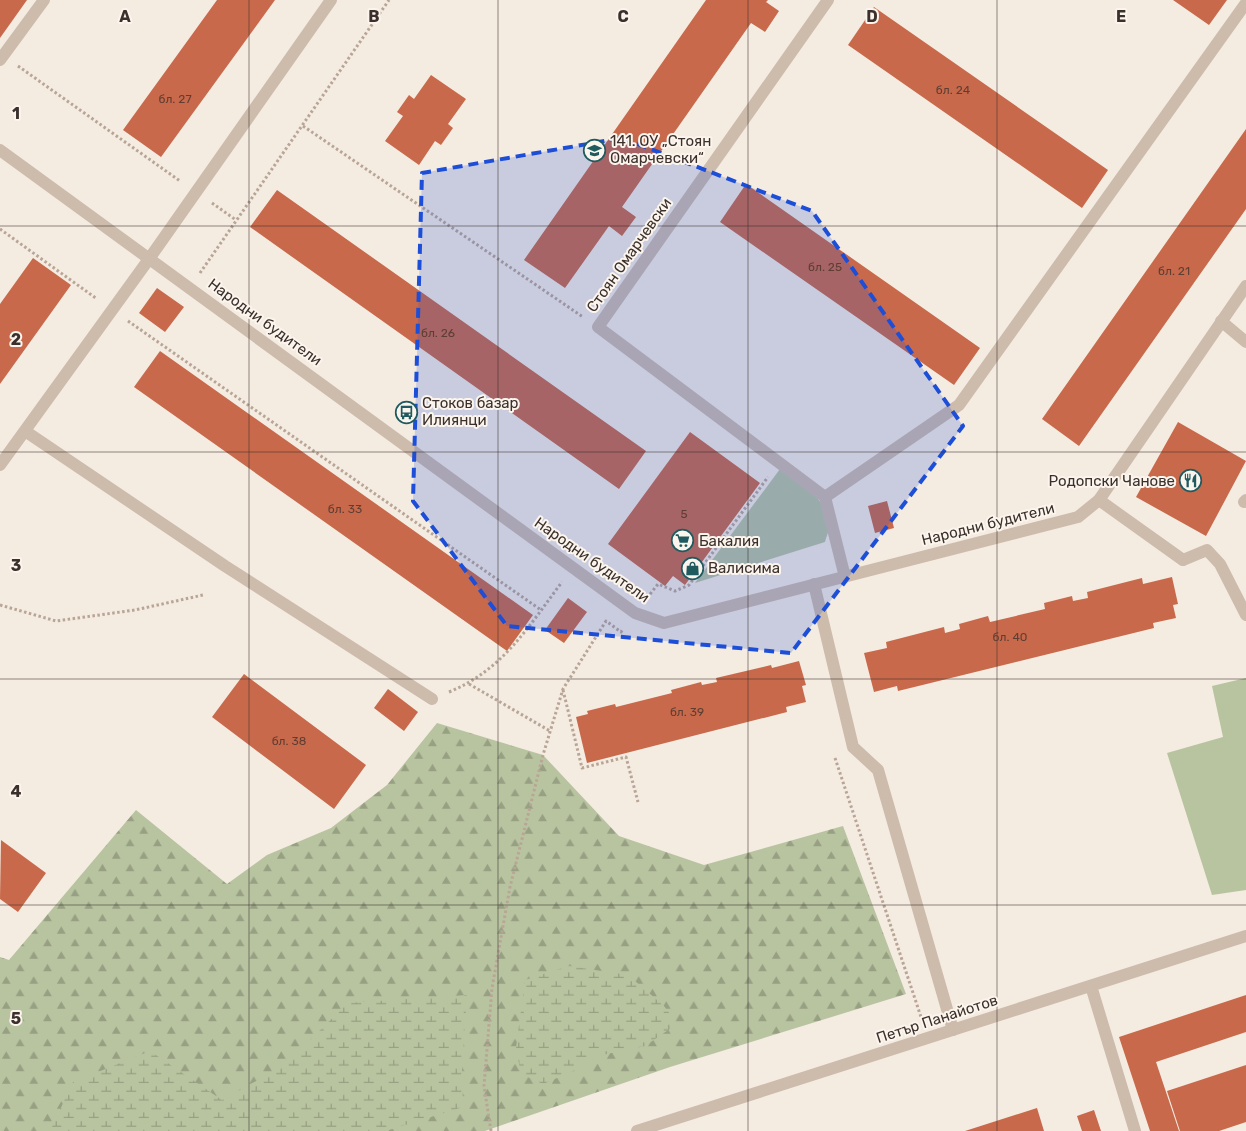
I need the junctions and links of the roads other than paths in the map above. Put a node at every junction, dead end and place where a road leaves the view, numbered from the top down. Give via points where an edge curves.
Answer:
1 (44, 0) edge
2 (331, 0) edge
3 (828, 0) edge
4 (1246, 3) edge
5 (2, 58) edge
6 (0, 150) edge
7 (149, 259) junction
8 (1246, 286) edge
9 (1221, 321) junction
10 (1246, 342) edge
11 (25, 431) junction
12 (0, 466) edge
13 (825, 497) junction
14 (1099, 500) junction
15 (845, 577) junction
16 (814, 584) junction
17 (1246, 616) edge
18 (432, 700) road end
19 (1246, 936) edge
20 (1091, 986) junction
21 (953, 1030) junction
22 (661, 1127) edge
23 (637, 1131) edge
24 (1135, 1131) edge

1 - 5 street
2 - 7 street
3 - 13 street, Стоян Омарчевски via 598,327
4 - 13 street via 959,405
6 - 7 street, Народни будители
7 - 11 street
7 - 16 street, Народни будители via 635,613 664,623
8 - 9 street, Народни будители
9 - 10 street
9 - 14 street, Народни будители
11 - 12 street
11 - 18 street
13 - 15 street
14 - 15 street, Народни будители via 1078,517
14 - 17 street via 1183,560 1207,550 1220,564
15 - 16 street, Народни будители
16 - 21 street via 852,747 878,770
19 - 20 street, Петър Панайотов
20 - 21 street, Петър Панайотов
20 - 24 street
21 - 22 street, Петър Панайотов
22 - 23 street, Петър Панайотов

